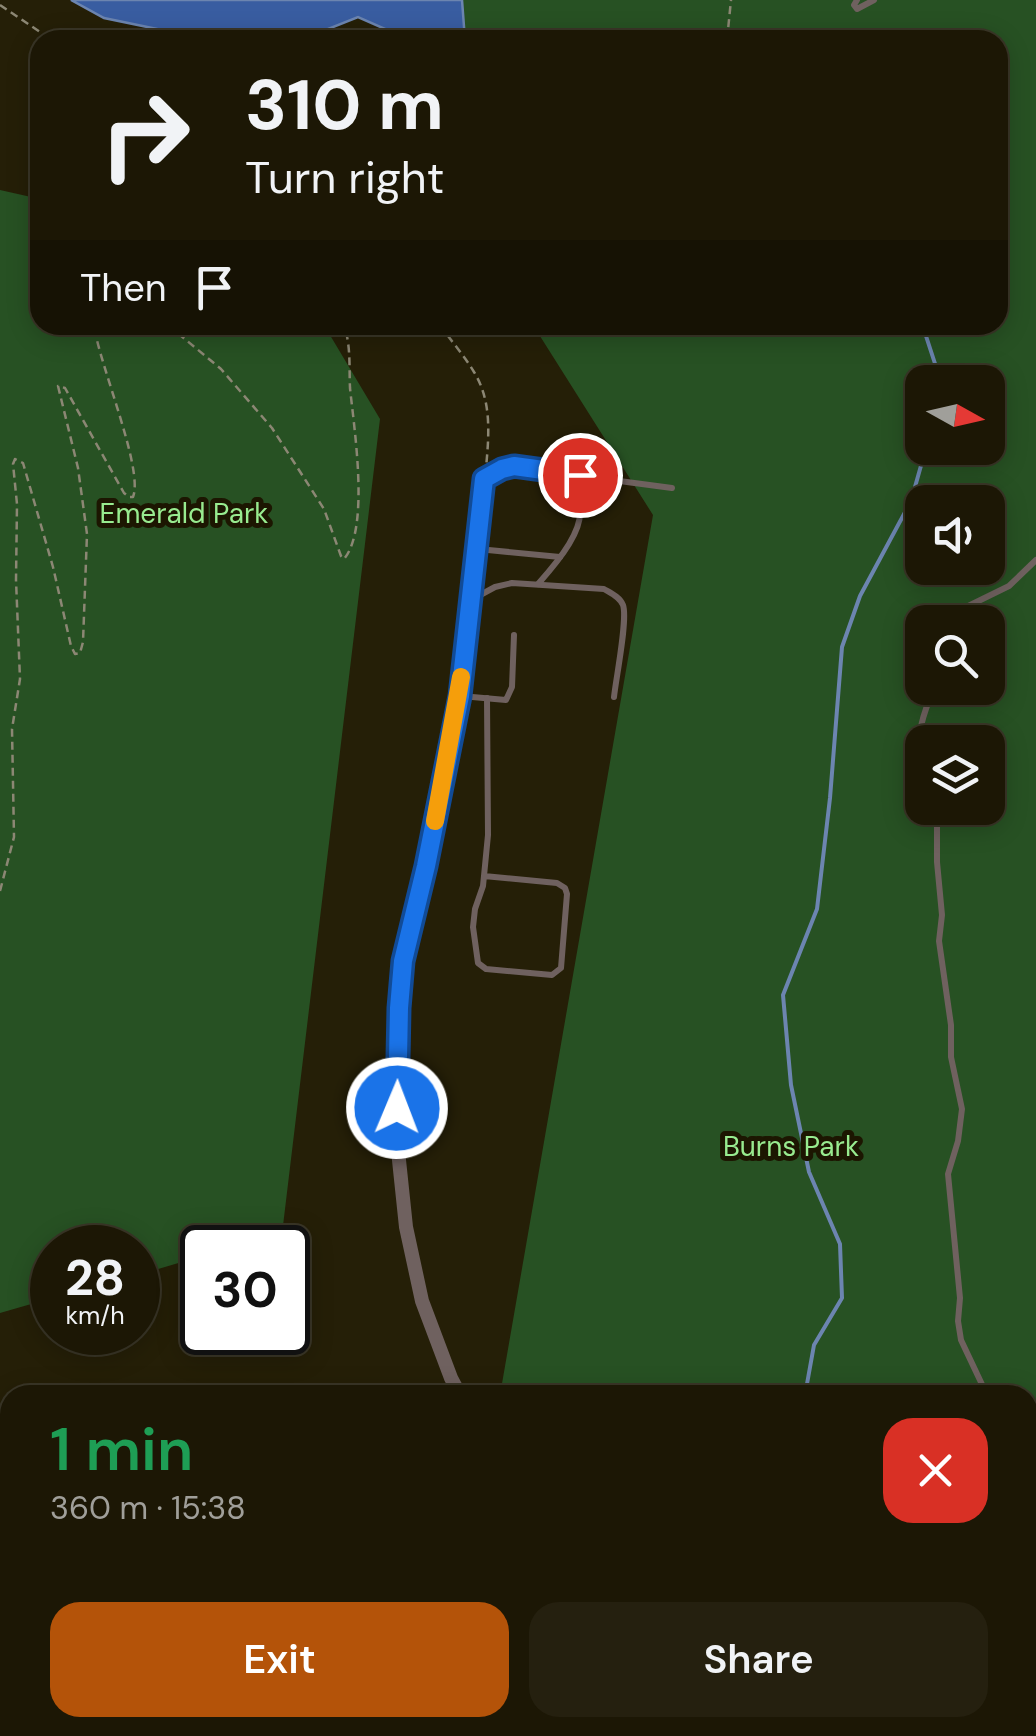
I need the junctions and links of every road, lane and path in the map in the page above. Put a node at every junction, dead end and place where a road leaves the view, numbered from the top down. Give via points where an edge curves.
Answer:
1 (731, 0) edge
2 (856, 0) edge
3 (874, 0) edge
4 (0, 5) edge
5 (37, 30) edge
6 (727, 30) edge
7 (96, 335) edge
8 (180, 335) edge
9 (346, 335) edge
10 (447, 335) edge
11 (548, 471) junction
12 (484, 479) junction
13 (672, 488) dead end
14 (476, 549) junction
15 (561, 557) junction
16 (1036, 560) edge
17 (538, 584) junction
18 (470, 601) junction
19 (970, 605) edge
20 (514, 635) dead end
21 (460, 696) junction
22 (614, 697) dead end
23 (487, 698) junction
24 (937, 825) edge
25 (484, 876) junction
26 (0, 891) edge
27 (455, 1385) edge
28 (982, 1385) edge

1 - 6 path
2 - 3 lane via 857,9
4 - 5 path
7 - 26 path via 136,487 133,497 124,494 66,388 58,386 88,534 83,642 75,654 34,496 16,460 15,826
8 - 9 path via 221,368 272,428 324,509 344,559 357,510
10 - 12 path via 476,374 487,403
11 - 12 lane via 514,466
11 - 13 lane
11 - 15 lane via 580,506
12 - 14 street
14 - 15 lane
14 - 18 street
15 - 17 lane
16 - 19 lane via 1009,586
17 - 18 lane via 495,587
17 - 22 lane via 604,589 623,604
18 - 21 street
20 - 23 lane via 512,687 506,700
21 - 23 lane
21 - 27 street via 403,961 396,1141 422,1300
23 - 25 lane
24 - 28 lane via 939,941 962,1109 948,1174 958,1321
25 - 25 lane via 473,927 478,964 557,974 565,888

